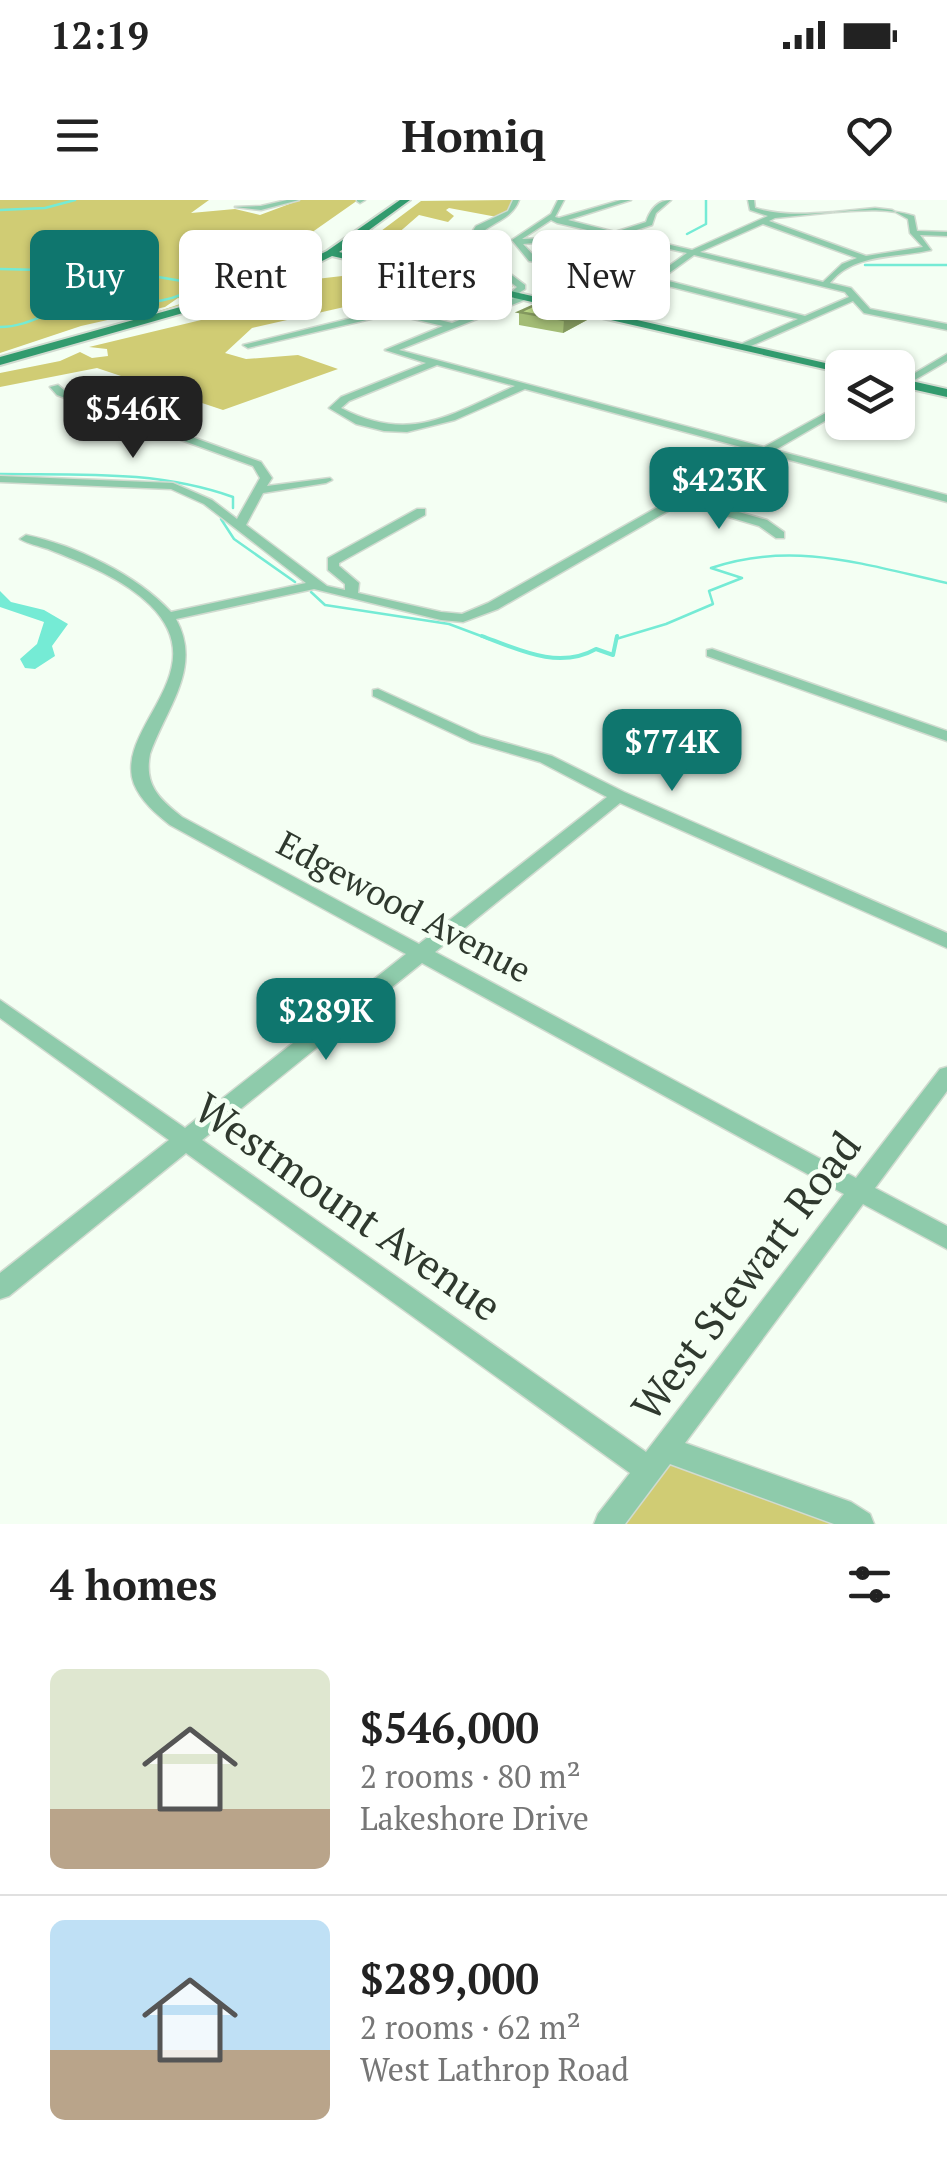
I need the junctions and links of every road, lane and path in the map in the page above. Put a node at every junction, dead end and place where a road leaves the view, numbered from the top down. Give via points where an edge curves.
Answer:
1 (296, 200) edge
2 (406, 200) edge
3 (561, 200) edge
4 (628, 200) edge
5 (668, 200) edge
6 (751, 200) edge
7 (863, 204) edge
8 (512, 205) edge
9 (238, 207) dead end
10 (774, 216) junction
11 (554, 220) junction
12 (762, 221) junction
13 (598, 230) edge
14 (629, 230) edge
15 (914, 232) junction
16 (947, 234) edge
17 (532, 241) edge
18 (516, 242) junction
19 (670, 248) edge
20 (337, 249) junction
21 (342, 252) edge
22 (692, 253) junction
23 (322, 258) edge
24 (865, 258) junction
25 (532, 259) edge
26 (670, 269) edge
27 (670, 284) edge
28 (825, 284) junction
29 (512, 293) edge
30 (519, 295) junction
31 (532, 298) edge
32 (853, 298) junction
33 (179, 313) edge
34 (804, 318) junction
35 (629, 320) edge
36 (452, 325) junction
37 (947, 328) edge
38 (248, 345) dead end
39 (744, 346) junction
40 (947, 357) edge
41 (0, 361) edge
42 (434, 363) junction
43 (825, 365) edge
44 (915, 374) edge
45 (915, 386) edge
46 (55, 387) dead end
47 (522, 387) junction
48 (947, 393) edge
49 (825, 416) edge
50 (764, 450) junction
51 (0, 478) edge
52 (326, 480) dead end
53 (261, 490) junction
54 (677, 498) junction
55 (947, 499) edge
56 (421, 512) dead end
57 (239, 526) junction
58 (780, 535) dead end
59 (26, 539) dead end
60 (313, 585) junction
61 (351, 595) junction
62 (167, 617) junction
63 (712, 654) dead end
64 (378, 693) dead end
65 (947, 736) edge
66 (618, 796) junction
67 (947, 941) edge
68 (424, 955) junction
69 (0, 1008) edge
70 (947, 1075) edge
71 (187, 1142) junction
72 (861, 1192) junction
73 (947, 1238) edge
74 (0, 1288) edge
75 (657, 1459) junction
76 (608, 1524) edge
77 (860, 1524) edge

1 - 9 street
2 - 20 main road
3 - 11 street
4 - 11 street
5 - 14 street via 649,224
6 - 10 street via 752,208
7 - 10 street
7 - 15 street via 907,214
8 - 30 street via 470,241 483,261 518,280
10 - 12 street
11 - 13 street
11 - 18 street
12 - 22 street
12 - 24 street
15 - 16 street
15 - 24 street via 928,248
17 - 18 street
18 - 25 street
19 - 22 street
20 - 21 main road
20 - 23 main road
22 - 26 street
22 - 28 street
24 - 28 street
27 - 34 street
28 - 32 street via 853,292
29 - 30 main road
30 - 31 main road
30 - 36 street
32 - 34 street
32 - 37 street via 874,313
33 - 41 main road
34 - 39 street
35 - 39 main road
36 - 38 street via 392,310
36 - 42 street via 390,350
39 - 43 main road
40 - 44 street
42 - 47 street
42 - 47 street via 334,408 386,430 410,432
45 - 48 main road
46 - 53 street via 257,464 266,478
47 - 50 street
49 - 50 street
50 - 54 street
50 - 55 street
51 - 57 street via 173,486
52 - 53 street
53 - 57 street
54 - 58 street via 763,523
54 - 61 street via 463,618
56 - 61 street via 332,561 352,583
57 - 60 street
59 - 62 street, Edgewood Avenue via 130,580
60 - 61 street
60 - 62 street
62 - 68 street, Edgewood Avenue via 181,655 140,766 146,792 176,820
63 - 65 street
64 - 66 street via 476,740 546,759
66 - 67 street
66 - 68 street
68 - 71 street
68 - 72 street, Edgewood Avenue
69 - 71 street, Westmount Avenue
70 - 72 street, West Stewart Road
71 - 74 street
71 - 75 street, Westmount Avenue
72 - 73 street, Edgewood Avenue
72 - 75 street, West Stewart Road
75 - 76 street, West Stewart Road
75 - 77 street, Westmount Avenue via 840,1512

